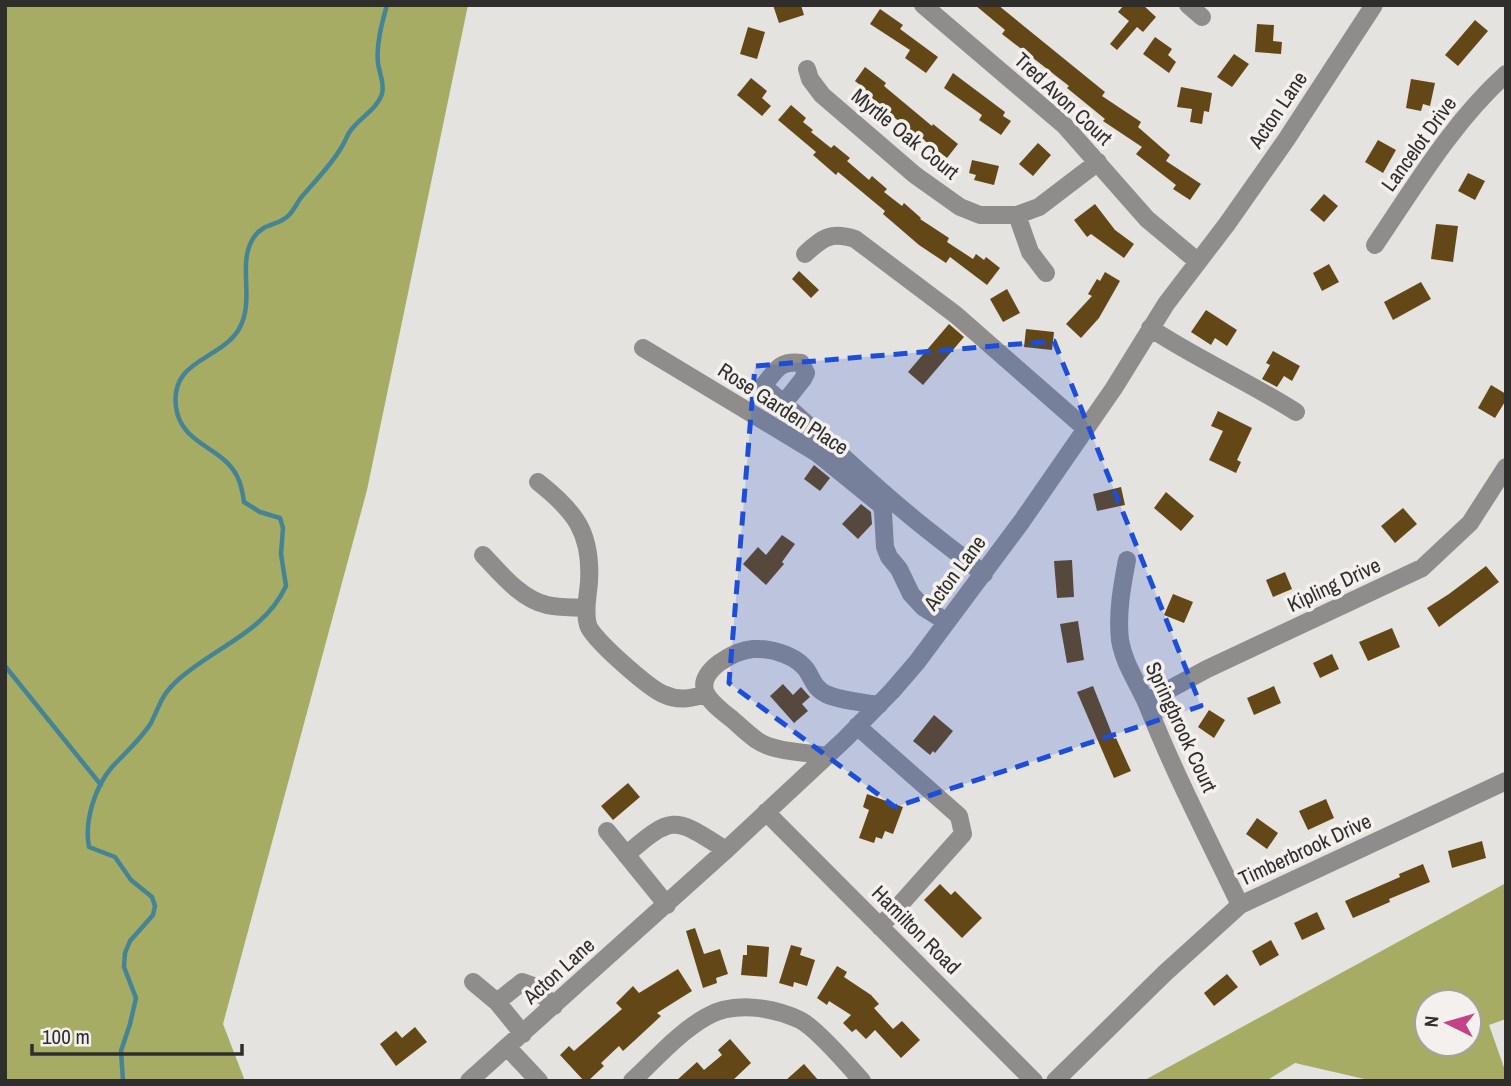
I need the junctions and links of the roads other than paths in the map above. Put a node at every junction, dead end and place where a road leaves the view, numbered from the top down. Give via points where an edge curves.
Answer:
1 (923, 5) edge
2 (1374, 5) edge
3 (807, 69) dead end
4 (1506, 74) edge
5 (1098, 162) junction
6 (1017, 215) junction
7 (1375, 245) dead end
8 (805, 254) dead end
9 (1197, 261) junction
10 (1046, 273) dead end
11 (1150, 328) junction
12 (643, 348) dead end
13 (784, 403) dead end
14 (1296, 412) dead end
15 (1086, 429) junction
16 (1506, 467) edge
17 (538, 482) dead end
18 (483, 555) dead end
19 (1127, 560) dead end
20 (984, 574) junction
21 (586, 608) junction
22 (947, 622) junction
23 (705, 694) junction
24 (1146, 702) junction
25 (879, 705) junction
26 (858, 726) junction
27 (826, 756) junction
28 (1506, 781) edge
29 (766, 812) junction
30 (607, 831) dead end
31 (726, 850) junction
32 (626, 855) junction
33 (667, 905) junction
34 (1240, 905) junction
35 (880, 927) junction
36 (473, 982) dead end
37 (497, 1002) junction
38 (554, 1006) junction
39 (523, 1034) junction
40 (508, 1048) junction
41 (469, 1081) edge
42 (539, 1081) edge
43 (632, 1081) edge
44 (862, 1081) edge
45 (1034, 1081) edge
46 (1055, 1081) edge

1 - 5 street, Tred Avon Court via 1065,126
2 - 9 street, Acton Lane via 1279,150
3 - 6 street, Myrtle Oak Court via 822,95 941,195 980,215
4 - 7 street, Lancelot Drive via 1443,145
5 - 6 street, Myrtle Oak Court via 1040,206
5 - 9 street, Tred Avon Court via 1147,219
6 - 10 street via 1030,253
8 - 15 street via 823,237 855,239 956,315
9 - 11 street, Acton Lane
11 - 14 street
11 - 15 street, Acton Lane
12 - 22 street, Rose Garden Place via 817,453 880,505 889,557 911,594
13 - 20 street via 907,513
15 - 20 street, Acton Lane
16 - 24 street, Kipling Drive via 1470,523 1422,568
17 - 21 street via 580,526 590,558
18 - 21 street via 533,601
19 - 24 street, Springbrook Court via 1120,597 1121,640
20 - 22 street, Acton Lane
21 - 23 street via 589,627 603,646 662,694 683,700
22 - 25 street, Acton Lane
23 - 25 street via 709,671 729,656 754,649 786,655 827,694
23 - 27 street via 759,741 773,748
24 - 34 street, Springbrook Court
25 - 26 street, Acton Lane
26 - 27 street, Acton Lane
26 - 35 street via 959,816 962,834
27 - 29 street, Acton Lane
28 - 34 street, Timberbrook Drive
29 - 31 street, Acton Lane
29 - 35 street, Hamilton Road
30 - 32 street
31 - 32 street via 687,825 672,823
31 - 33 street, Acton Lane
32 - 33 street
33 - 38 street, Acton Lane
34 - 46 street, Timberbrook Drive
35 - 45 street, Hamilton Road
36 - 37 street
37 - 38 street via 522,982
37 - 39 street
38 - 39 street, Acton Lane
39 - 40 street, Acton Lane
40 - 41 street, Acton Lane
40 - 42 street
43 - 44 street via 708,1015 740,1007 802,1021

